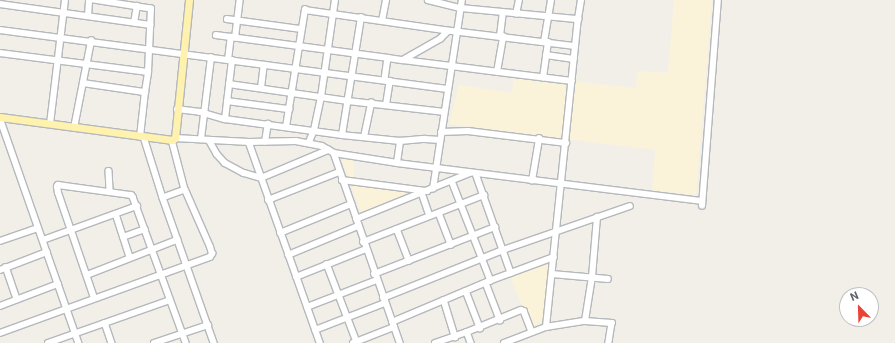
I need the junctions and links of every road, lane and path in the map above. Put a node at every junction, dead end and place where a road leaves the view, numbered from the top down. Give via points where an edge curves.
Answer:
1 (66, 0) edge
2 (90, 0) edge
3 (93, 0) edge
4 (189, 0) edge
5 (240, 0) edge
6 (335, 0) edge
7 (386, 0) edge
8 (428, 0) edge
9 (462, 0) edge
10 (519, 0) edge
11 (551, 0) edge
12 (581, 0) edge
13 (718, 0) edge
14 (0, 4) edge
15 (137, 6) junction
16 (460, 8) junction
17 (64, 13) junction
18 (333, 13) junction
19 (503, 13) junction
20 (516, 14) junction
21 (88, 16) junction
22 (361, 18) junction
23 (549, 18) junction
24 (227, 19) dead end
25 (578, 19) junction
26 (238, 20) junction
27 (382, 21) junction
28 (134, 23) junction
29 (151, 25) junction
30 (301, 29) junction
31 (0, 30) edge
32 (448, 30) junction
33 (457, 32) junction
34 (216, 35) dead end
35 (501, 37) junction
36 (61, 38) junction
37 (233, 38) junction
38 (91, 41) junction
39 (546, 42) junction
40 (298, 46) junction
41 (575, 46) junction
42 (149, 49) junction
43 (328, 50) junction
44 (0, 53) edge
45 (356, 53) junction
46 (184, 54) junction
47 (546, 55) junction
48 (211, 58) junction
49 (388, 58) junction
50 (58, 60) junction
51 (230, 60) junction
52 (403, 60) junction
53 (574, 60) junction
54 (87, 64) junction
55 (264, 65) junction
56 (451, 66) junction
57 (295, 69) junction
58 (148, 72) junction
59 (497, 72) junction
60 (324, 73) junction
61 (352, 76) junction
62 (543, 78) junction
63 (387, 81) junction
64 (572, 81) junction
65 (83, 83) junction
66 (229, 84) junction
67 (261, 88) junction
68 (448, 89) junction
69 (145, 92) junction
70 (291, 93) junction
71 (320, 97) junction
72 (348, 101) junction
73 (227, 102) junction
74 (371, 103) junction
75 (386, 105) junction
76 (177, 109) junction
77 (289, 109) junction
78 (444, 112) junction
79 (203, 114) junction
80 (0, 117) edge
81 (225, 119) junction
82 (50, 124) junction
83 (268, 124) junction
84 (286, 127) junction
85 (74, 128) junction
86 (314, 130) junction
87 (441, 132) junction
88 (342, 135) junction
89 (142, 137) junction
90 (364, 137) junction
91 (173, 139) junction
92 (201, 139) junction
93 (539, 139) junction
94 (209, 140) junction
95 (440, 140) junction
96 (400, 141) junction
97 (248, 142) junction
98 (265, 142) junction
99 (309, 142) junction
100 (566, 143) junction
101 (331, 151) junction
102 (397, 163) junction
103 (436, 168) junction
104 (109, 171) dead end
105 (339, 172) junction
106 (474, 173) junction
107 (261, 178) junction
108 (342, 180) junction
109 (452, 181) junction
110 (532, 181) junction
111 (562, 184) junction
112 (185, 190) junction
113 (431, 190) junction
114 (110, 192) junction
115 (422, 194) junction
116 (484, 195) junction
117 (163, 198) junction
118 (268, 200) junction
119 (351, 204) junction
120 (461, 205) junction
121 (137, 206) junction
122 (630, 206) dead end
123 (439, 213) junction
124 (116, 214) junction
125 (430, 216) junction
126 (597, 217) junction
127 (356, 220) junction
128 (358, 226) junction
129 (495, 227) junction
130 (38, 228) junction
131 (397, 229) junction
132 (71, 230) junction
133 (145, 230) junction
134 (556, 231) junction
135 (280, 233) junction
136 (123, 237) junction
137 (472, 237) junction
138 (43, 240) junction
139 (177, 240) junction
140 (0, 241) edge
141 (363, 242) junction
142 (451, 245) junction
143 (152, 249) junction
144 (366, 249) junction
145 (503, 250) junction
146 (47, 252) junction
147 (288, 255) junction
148 (130, 257) junction
149 (554, 257) junction
150 (481, 259) junction
151 (409, 261) junction
152 (327, 264) junction
153 (186, 265) junction
154 (3, 269) edge
155 (511, 273) junction
156 (161, 274) junction
157 (374, 274) junction
158 (552, 274) junction
159 (86, 275) junction
160 (296, 277) junction
161 (592, 278) junction
162 (608, 279) dead end
163 (376, 280) junction
164 (488, 282) junction
165 (58, 284) junction
166 (466, 291) junction
167 (339, 294) junction
168 (94, 298) junction
169 (17, 299) junction
170 (170, 300) junction
171 (384, 300) junction
172 (444, 300) junction
173 (0, 306) edge
174 (307, 307) junction
175 (66, 308) junction
176 (348, 318) junction
177 (500, 320) junction
178 (585, 321) junction
179 (105, 323) junction
180 (208, 324) junction
181 (393, 324) junction
182 (546, 327) junction
183 (480, 328) junction
184 (315, 330) junction
185 (467, 332) junction
186 (532, 332) junction
187 (182, 333) junction
188 (0, 334) edge
189 (76, 334) junction
190 (455, 337) junction
191 (367, 341) edge
192 (355, 342) edge
193 (48, 343) edge
194 (79, 343) edge
195 (112, 343) edge
196 (154, 343) edge
197 (186, 343) edge
198 (214, 343) edge
199 (320, 343) edge
200 (400, 343) edge
201 (435, 343) edge
202 (471, 343) edge
203 (504, 343) edge
204 (609, 343) edge

1 - 17 street
2 - 21 street
3 - 15 street
4 - 46 main road
5 - 26 street
6 - 18 street
7 - 27 street
8 - 16 street
9 - 16 street
10 - 20 street
11 - 23 street
12 - 25 street
13 - 111 street via 702,204
14 - 17 street
15 - 28 street
15 - 29 street via 151,9
16 - 19 street
16 - 33 street
17 - 21 street
17 - 36 street
18 - 22 street
18 - 30 street via 304,10
18 - 43 street
19 - 20 street
19 - 35 street
20 - 23 street
21 - 28 street
22 - 27 street
22 - 45 street
23 - 25 street
23 - 39 street
24 - 26 street
25 - 41 street
26 - 30 street
26 - 37 street
27 - 32 street
28 - 29 street
29 - 42 street
30 - 40 street
31 - 36 street
32 - 33 street
32 - 52 street via 440,39
33 - 35 street
33 - 56 street
34 - 37 street
35 - 39 street
35 - 59 street
36 - 38 street
36 - 50 street
37 - 40 street
37 - 51 street
38 - 42 street
38 - 54 street
39 - 41 street
39 - 47 street
40 - 43 street
40 - 57 street
41 - 53 street
42 - 46 street
42 - 58 street
43 - 45 street
43 - 60 street
44 - 50 street
45 - 49 street
45 - 61 street
46 - 48 street
46 - 76 main road
47 - 53 street
47 - 62 street
48 - 51 street
48 - 79 street
49 - 52 street
49 - 63 street
50 - 54 street
50 - 82 street
51 - 55 street
51 - 66 street
52 - 56 street
53 - 64 street
54 - 58 street
54 - 65 street
55 - 57 street
55 - 67 street
56 - 59 street
56 - 68 street
57 - 60 street
57 - 70 street
58 - 69 street
59 - 62 street
60 - 61 street
60 - 71 street
61 - 63 street
61 - 72 street
62 - 64 street
63 - 68 street
63 - 75 street
64 - 100 street
65 - 69 street
65 - 85 street
66 - 67 street
66 - 73 street
67 - 70 street
68 - 78 street
69 - 89 street
70 - 71 street
70 - 77 street
71 - 72 street
71 - 86 street
72 - 74 street
72 - 88 street
73 - 77 street
73 - 81 street
74 - 75 street
74 - 90 street
75 - 78 street
76 - 79 street
76 - 91 main road
77 - 84 street
78 - 87 street
79 - 81 street
79 - 92 street
80 - 82 main road
80 - 130 street
81 - 83 street
82 - 85 main road
83 - 84 street
83 - 98 street
84 - 86 street
85 - 89 main road
86 - 88 street
86 - 99 street
87 - 93 street via 468,131
87 - 95 street
88 - 90 street
89 - 91 main road
89 - 117 street
90 - 96 street
91 - 92 street
91 - 112 street
92 - 94 street
93 - 100 street
93 - 110 street
94 - 97 street
94 - 107 street via 225,163
95 - 96 street
95 - 103 street
96 - 102 street
97 - 98 street
97 - 107 street
98 - 99 street
99 - 101 street
100 - 111 street
101 - 102 street
101 - 105 street
101 - 107 street
102 - 103 street
103 - 106 street
103 - 113 street
104 - 114 street
105 - 108 street
105 - 118 street
106 - 109 street
106 - 110 street
106 - 116 street
107 - 118 street
108 - 113 street
108 - 119 street
109 - 113 street
109 - 120 street
110 - 111 street
111 - 134 street
112 - 117 street
112 - 153 street via 212,254
113 - 115 street
114 - 121 street via 131,195
114 - 132 street via 60,184 57,186
115 - 125 street
115 - 127 street
116 - 120 street
116 - 129 street
117 - 139 street
118 - 135 street
119 - 127 street
119 - 135 street
120 - 123 street
120 - 137 street
121 - 124 street
121 - 133 street
122 - 126 street
123 - 125 street
123 - 142 street
124 - 132 street
124 - 136 street
125 - 131 street
126 - 134 street
126 - 161 street
127 - 128 street
128 - 141 street
128 - 147 street
129 - 137 street
129 - 145 street
130 - 138 street
130 - 140 street
131 - 141 street
131 - 151 street
132 - 138 street
132 - 159 street
133 - 136 street
133 - 143 street
134 - 145 street
134 - 149 street
135 - 147 street
136 - 148 street
137 - 142 street
137 - 150 street
138 - 146 street
139 - 143 street
139 - 153 street
141 - 144 street
142 - 151 street
143 - 148 street
143 - 156 street
144 - 152 street
144 - 157 street
145 - 150 street
145 - 155 street
146 - 154 street
146 - 165 street
147 - 160 street
148 - 159 street
149 - 155 street
149 - 158 street
150 - 164 street
150 - 171 street
151 - 157 street
152 - 160 street
152 - 167 street
153 - 156 street
153 - 180 street
154 - 169 street
155 - 164 street
156 - 168 street
156 - 170 street
157 - 163 street
158 - 161 street
158 - 182 street
159 - 168 street
160 - 174 street
161 - 162 street
161 - 178 street
163 - 167 street
163 - 171 street
164 - 166 street
164 - 177 street
165 - 169 street
165 - 175 street
166 - 172 street
166 - 183 street
167 - 174 street
167 - 176 street
168 - 175 street
169 - 173 street
170 - 179 street
170 - 187 street
171 - 176 street
171 - 181 street
172 - 181 street
172 - 190 street
174 - 184 street
175 - 188 street
175 - 189 street
176 - 184 street
176 - 192 street
177 - 183 street
177 - 186 street via 523,310
178 - 182 street
178 - 204 street via 612,323
179 - 189 street
179 - 195 street
180 - 187 street
180 - 198 street
181 - 191 street
181 - 200 street
182 - 186 street
183 - 185 street
184 - 199 street
185 - 190 street
185 - 202 street
186 - 203 street
187 - 196 street
187 - 197 street
189 - 193 street
189 - 194 street
190 - 201 street
191 - 192 street

